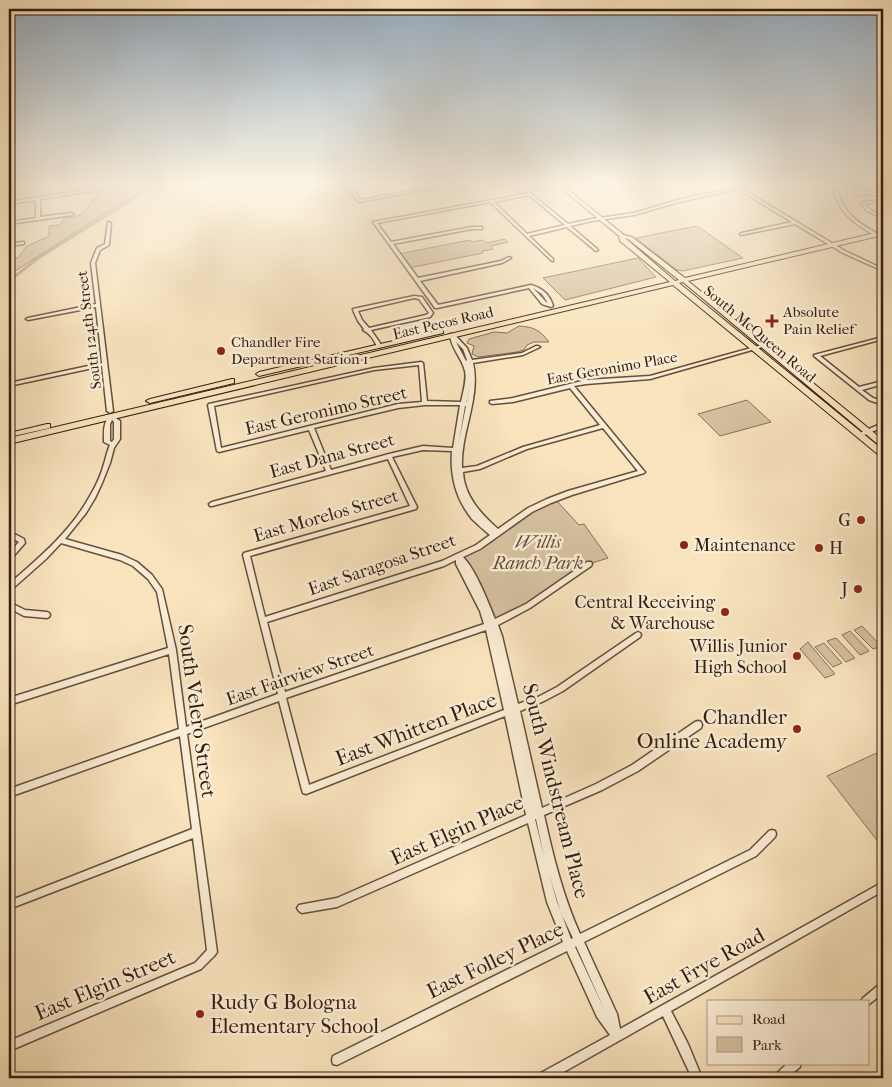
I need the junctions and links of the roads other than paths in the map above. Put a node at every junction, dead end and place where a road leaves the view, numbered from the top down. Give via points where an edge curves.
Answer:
1 (108, 235) edge
2 (384, 235) edge
3 (435, 235) edge
4 (527, 235) edge
5 (578, 235) edge
6 (814, 235) edge
7 (867, 235) edge
8 (622, 236) joint
9 (23, 243) dead end
10 (390, 243) junction
11 (829, 244) junction
12 (9, 245) edge
13 (596, 250) dead end
14 (509, 258) dead end
15 (552, 260) dead end
16 (883, 269) edge
17 (670, 278) junction
18 (682, 278) junction
19 (417, 280) junction
20 (676, 283) junction
21 (572, 304) junction
22 (98, 305) junction
23 (550, 306) junction
24 (714, 314) junction
25 (28, 319) dead end
26 (742, 328) junction
27 (365, 330) junction
28 (450, 332) junction
29 (883, 338) edge
30 (760, 347) junction
31 (538, 348) dead end
32 (380, 349) junction
33 (469, 362) junction
34 (105, 364) junction
35 (883, 382) edge
36 (9, 385) edge
37 (570, 386) junction
38 (859, 389) junction
39 (492, 402) dead end
40 (425, 403) junction
41 (466, 404) junction
42 (883, 404) edge
43 (111, 414) junction
44 (883, 425) edge
45 (603, 426) junction
46 (311, 427) junction
47 (864, 433) junction
48 (9, 435) edge
49 (9, 441) edge
50 (112, 444) junction
51 (883, 444) edge
52 (459, 449) junction
53 (883, 454) edge
54 (389, 456) junction
55 (456, 471) junction
56 (329, 473) junction
57 (212, 504) dead end
58 (9, 533) edge
59 (496, 535) junction
60 (60, 540) junction
61 (9, 557) edge
62 (459, 557) junction
63 (589, 564) dead end
64 (9, 588) edge
65 (9, 605) edge
66 (47, 615) dead end
67 (264, 620) junction
68 (492, 625) junction
69 (638, 635) dead end
70 (172, 650) junction
71 (283, 696) junction
72 (9, 702) edge
73 (512, 710) junction
74 (698, 725) dead end
75 (183, 732) junction
76 (9, 794) edge
77 (534, 816) junction
78 (196, 832) junction
79 (772, 834) dead end
80 (883, 886) edge
81 (9, 905) edge
82 (302, 908) dead end
83 (574, 942) junction
84 (212, 952) joint
85 (883, 987) edge
86 (867, 1000) edge
87 (665, 1009) junction
88 (617, 1036) junction
89 (9, 1046) edge
90 (337, 1060) dead end
91 (795, 1064) edge
92 (543, 1078) edge
93 (697, 1078) edge
94 (780, 1078) edge

1 - 22 street, South 124th Street via 107,245 98,250 93,263
2 - 10 street
3 - 10 street
4 - 15 street
5 - 13 street
6 - 11 street
7 - 11 main road, East Pecos Road
8 - 17 main road, South McQueen Road via 622,240
8 - 18 main road, South McQueen Road via 630,238
9 - 12 street
10 - 19 street
11 - 16 street
11 - 18 main road, East Pecos Road
14 - 19 street
17 - 18 main road, East Pecos Road
17 - 20 main road, South McQueen Road
17 - 21 main road, East Pecos Road
18 - 20 main road, East Pecos Road
18 - 26 main road, South McQueen Road
19 - 23 street via 437,307 531,286
20 - 21 main road, East Pecos Road
20 - 24 main road, South McQueen Road
21 - 23 main road, East Pecos Road
21 - 28 main road, East Pecos Road
22 - 25 street
22 - 34 street, South 124th Street
23 - 28 main road, East Pecos Road
24 - 26 main road
24 - 30 main road, South McQueen Road
26 - 30 main road, South McQueen Road
27 - 27 street via 355,310 418,297 429,310 430,314
27 - 32 street
28 - 32 main road, East Pecos Road
28 - 33 street via 452,340
29 - 38 street via 816,356
30 - 37 street, East Geronimo Place via 650,377
30 - 47 main road, South McQueen Road
31 - 33 street via 523,354
32 - 43 main road, East Pecos Road
33 - 41 street via 473,376
34 - 36 street
34 - 43 street, South 124th Street
35 - 38 street
37 - 39 street, East Geronimo Place
37 - 45 street
38 - 42 street
40 - 41 street, East Geronimo Street
40 - 46 street, East Geronimo Street via 398,406
40 - 46 street, East Geronimo Street via 421,363 374,369 211,405 219,450
41 - 52 street
43 - 48 main road, East Pecos Road
43 - 49 main road, East Pecos Road
43 - 50 street via 107,424 107,442
43 - 50 street via 117,421 118,430 117,439
44 - 47 street
45 - 55 street via 525,448 478,468
45 - 59 street, East Saragosa Street via 642,472 549,501 530,510
46 - 56 street
47 - 51 main road, South McQueen Road
47 - 53 main road, South McQueen Road
50 - 60 street via 96,491
52 - 54 street, East Dana Street via 423,448
52 - 55 street
54 - 56 street, East Dana Street
54 - 67 street, East Morelos Street via 414,506 246,555
55 - 59 street via 470,503
56 - 57 street, East Dana Street
58 - 61 street via 22,541
59 - 62 street, East Saragosa Street
60 - 64 street
60 - 70 street, South Velero Street via 122,558 150,577 160,591
62 - 67 street, East Saragosa Street
62 - 68 street, South Windstream Place via 459,564
63 - 68 street, East Fairview Street via 528,606
65 - 66 street via 24,613
67 - 71 street
68 - 71 street, East Fairview Street
68 - 73 street, South Windstream Place
69 - 73 street, East Whitten Place via 560,689
70 - 72 street
70 - 75 street, South Velero Street
71 - 73 street, East Whitten Place via 306,790
71 - 75 street, East Fairview Street
73 - 77 street, South Windstream Place
74 - 77 street, East Elgin Place via 634,768
75 - 76 street, East Fairview Street
75 - 78 street, South Velero Street
77 - 82 street, East Elgin Place via 336,902
77 - 83 street, South Windstream Place via 546,883
78 - 81 street
78 - 84 street, South Velero Street
79 - 83 street, East Folley Place via 753,853
80 - 87 street, East Frye Road
83 - 88 street, South Windstream Place via 604,1018
83 - 90 street, East Folley Place
84 - 89 street, East Elgin Street via 198,966
85 - 86 street
87 - 88 street, East Frye Road
87 - 93 street
88 - 92 street, East Frye Road
91 - 94 street

